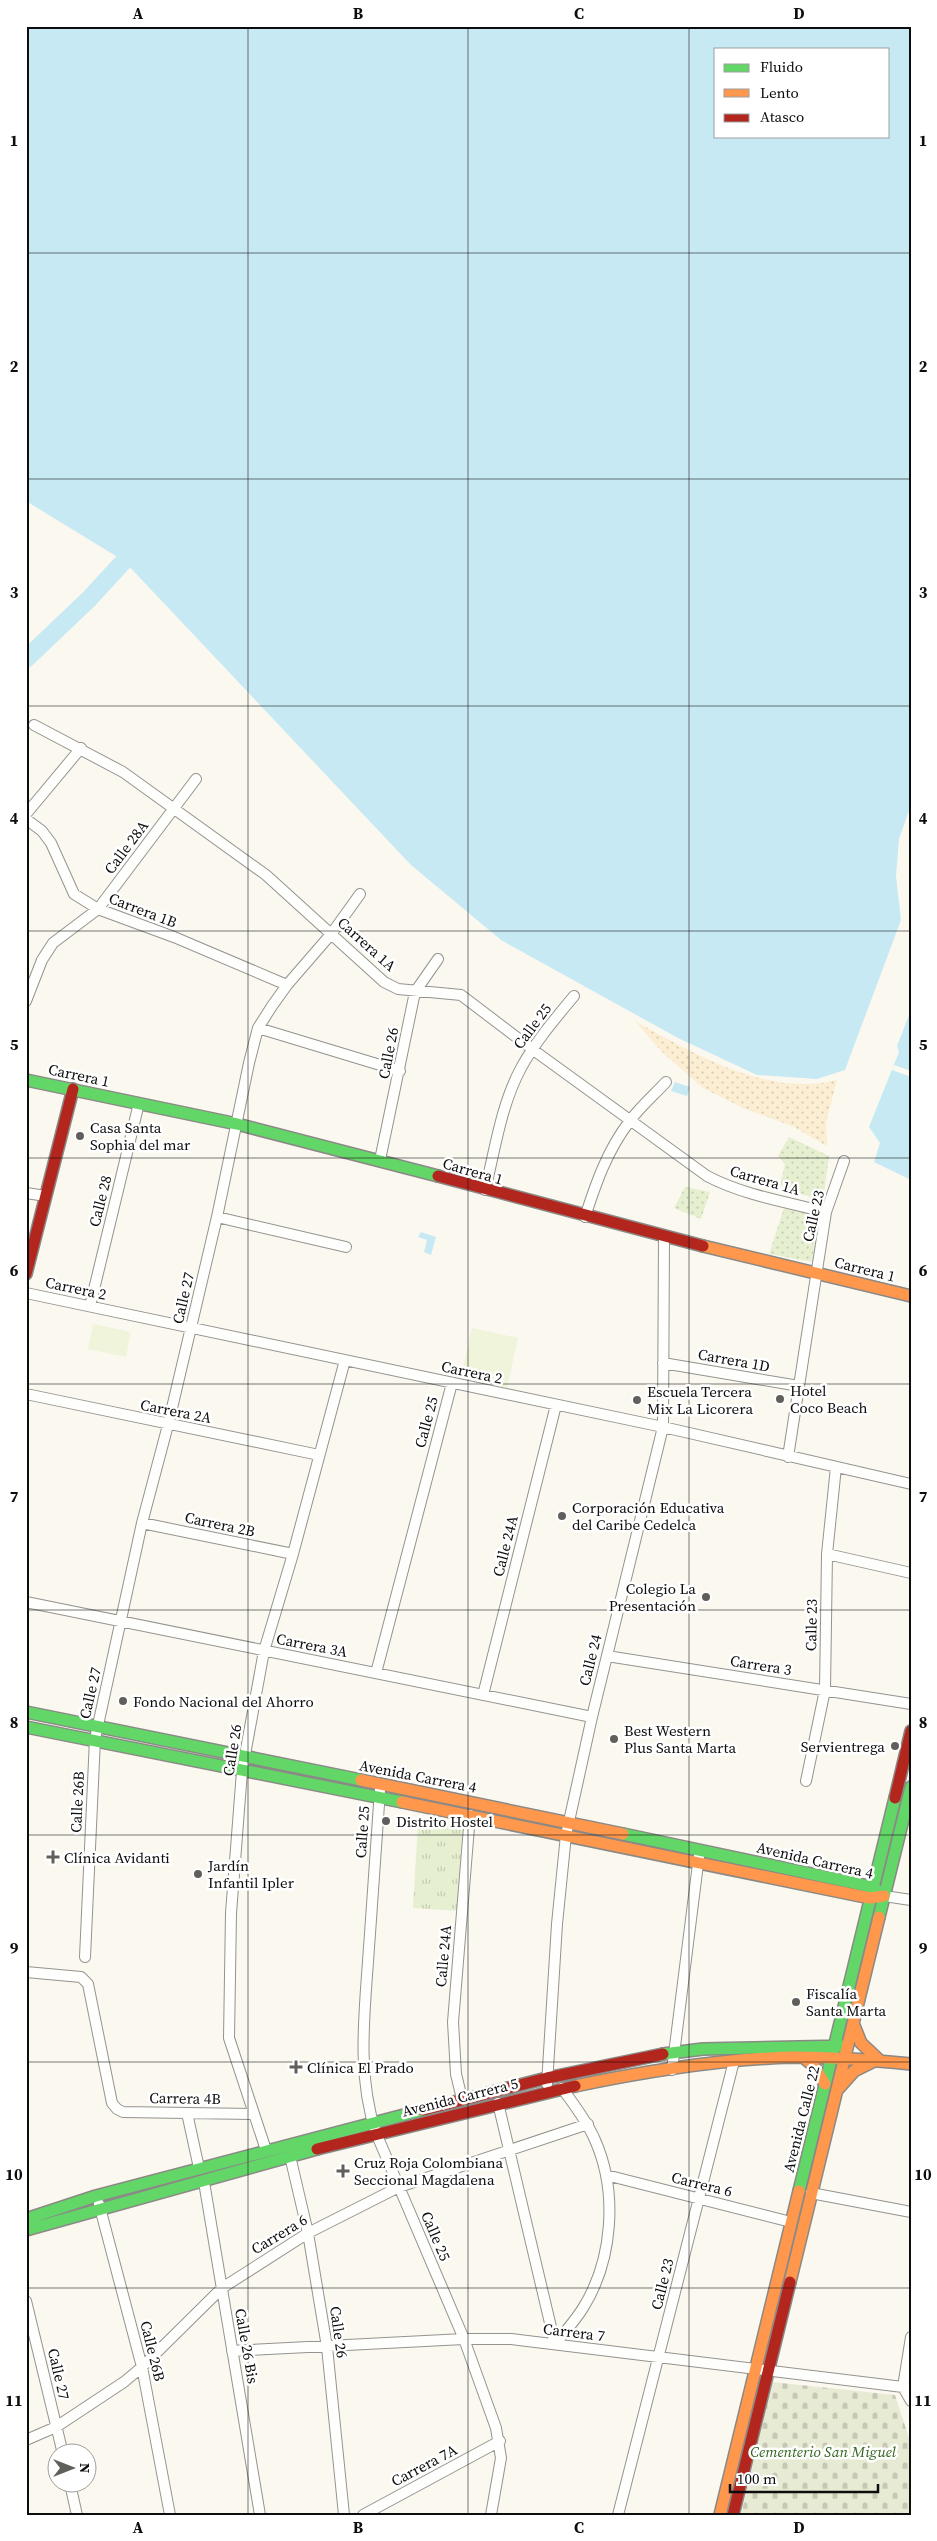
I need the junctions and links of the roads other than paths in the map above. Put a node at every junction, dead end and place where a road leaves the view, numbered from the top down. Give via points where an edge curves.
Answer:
1 (34, 725) dead end
2 (81, 748) junction
3 (196, 779) dead end
4 (174, 808) junction
5 (26, 814) edge
6 (26, 819) edge
7 (360, 894) dead end
8 (98, 909) junction
9 (332, 933) junction
10 (438, 960) dead end
11 (287, 986) junction
12 (415, 992) junction
13 (574, 996) dead end
14 (26, 1000) edge
15 (258, 1028) junction
16 (532, 1049) junction
17 (400, 1071) junction
18 (26, 1080) edge
19 (666, 1082) dead end
20 (73, 1089) junction
21 (139, 1103) junction
22 (629, 1121) junction
23 (237, 1124) junction
24 (380, 1160) junction
25 (844, 1161) dead end
26 (485, 1190) junction
27 (26, 1192) edge
28 (46, 1196) junction
29 (826, 1212) junction
30 (217, 1217) junction
31 (585, 1217) junction
32 (664, 1237) junction
33 (346, 1247) dead end
34 (817, 1273) junction
35 (26, 1274) edge
36 (26, 1293) edge
37 (911, 1296) edge
38 (90, 1306) junction
39 (191, 1327) junction
40 (345, 1360) junction
41 (663, 1363) junction
42 (452, 1383) junction
43 (799, 1386) junction
44 (26, 1394) edge
45 (556, 1405) junction
46 (168, 1425) junction
47 (663, 1427) junction
48 (319, 1455) junction
49 (788, 1457) junction
50 (836, 1467) junction
51 (911, 1484) edge
52 (142, 1523) junction
53 (293, 1554) junction
54 (827, 1554) junction
55 (911, 1573) edge
56 (26, 1602) edge
57 (122, 1623) junction
58 (264, 1651) junction
59 (607, 1656) junction
60 (376, 1673) junction
61 (826, 1690) junction
62 (483, 1695) junction
63 (911, 1704) edge
64 (26, 1712) edge
65 (592, 1717) junction
66 (98, 1725) junction
67 (26, 1727) edge
68 (911, 1731) edge
69 (95, 1738) junction
70 (245, 1756) junction
71 (242, 1771) junction
72 (806, 1781) dead end
73 (381, 1784) junction
74 (911, 1787) edge
75 (380, 1796) junction
76 (470, 1815) junction
77 (568, 1822) junction
78 (566, 1835) junction
79 (700, 1850) junction
80 (698, 1864) junction
81 (873, 1887) junction
82 (884, 1896) junction
83 (870, 1898) junction
84 (911, 1900) edge
85 (85, 1957) dead end
86 (26, 1972) edge
87 (842, 2014) junction
88 (853, 2022) junction
89 (833, 2051) junction
90 (674, 2052) junction
91 (802, 2052) junction
92 (846, 2052) junction
93 (878, 2059) junction
94 (734, 2061) junction
95 (911, 2064) edge
96 (672, 2070) junction
97 (547, 2078) junction
98 (825, 2084) junction
99 (562, 2088) junction
100 (547, 2091) junction
101 (836, 2091) junction
102 (462, 2099) junction
103 (498, 2103) junction
104 (187, 2113) junction
105 (252, 2114) junction
106 (588, 2124) junction
107 (374, 2128) junction
108 (510, 2149) junction
109 (266, 2150) junction
110 (290, 2156) junction
111 (199, 2168) junction
112 (606, 2175) junction
113 (204, 2182) junction
114 (399, 2187) junction
115 (811, 2193) junction
116 (96, 2196) junction
117 (699, 2198) junction
118 (100, 2208) junction
119 (911, 2212) edge
120 (26, 2219) edge
121 (791, 2222) junction
122 (26, 2230) edge
123 (308, 2233) junction
124 (222, 2288) junction
125 (26, 2301) edge
126 (911, 2337) edge
127 (464, 2339) junction
128 (555, 2344) junction
129 (327, 2348) junction
130 (232, 2351) junction
131 (658, 2358) junction
132 (142, 2367) junction
133 (755, 2370) junction
134 (767, 2371) junction
135 (907, 2388) edge
136 (911, 2402) edge
137 (56, 2427) junction
138 (26, 2440) edge
139 (500, 2441) junction
140 (60, 2444) edge
141 (72, 2494) edge
142 (77, 2515) edge
143 (170, 2515) edge
144 (260, 2515) edge
145 (344, 2515) edge
146 (363, 2515) edge
147 (491, 2515) edge
148 (618, 2515) edge
149 (720, 2515) edge
150 (733, 2515) edge

1 - 2 street, Carrera 1A
2 - 4 street, Carrera 1A via 123,772
2 - 5 street
3 - 4 street, Calle 28A
4 - 8 street, Calle 28A
4 - 9 street, Carrera 1A via 266,875
6 - 8 street, Carrera 1B via 51,842 74,894
7 - 9 street, Calle 27
8 - 11 street, Carrera 1B via 174,937
8 - 14 street, Calle 28A via 53,943 42,960
9 - 11 street, Calle 27
9 - 12 street, Carrera 1A via 384,982 398,990
10 - 12 street, Calle 26
11 - 15 street, Calle 27
12 - 16 street, Carrera 1A via 461,995
12 - 17 street, Calle 26
13 - 16 street, Calle 25
15 - 17 street
15 - 23 street, Calle 27
16 - 22 street, Carrera 1A
16 - 26 street, Calle 25 via 507,1101
17 - 24 street, Calle 26
18 - 20 main road, Carrera 1
19 - 22 street
20 - 21 main road, Carrera 1
20 - 28 main road
21 - 23 main road, Carrera 1
21 - 38 street, Calle 28
22 - 29 street, Carrera 1A via 706,1176 724,1185
22 - 31 street via 602,1166
23 - 24 main road, Carrera 1
23 - 30 street, Calle 27
24 - 26 main road, Carrera 1
25 - 29 street, Calle 23
26 - 31 main road, Carrera 1
27 - 28 street
28 - 35 main road
29 - 34 street, Calle 23
30 - 33 street
30 - 39 street, Calle 27
31 - 32 main road, Carrera 1
32 - 34 main road, Carrera 1
32 - 41 street, Calle 24
34 - 37 main road, Carrera 1
34 - 43 street, Calle 23
36 - 38 street, Carrera 2
38 - 39 street, Carrera 2
39 - 40 street, Carrera 2
39 - 46 street, Calle 27
40 - 42 street, Carrera 2
40 - 48 street, Calle 26
41 - 43 street, Carrera 1D
41 - 47 street, Calle 24
42 - 45 street, Carrera 2
42 - 60 street, Calle 25
43 - 49 street, Calle 23
44 - 46 street, Carrera 2A
45 - 47 street, Carrera 2
45 - 62 street, Calle 24A
46 - 48 street, Carrera 2A
46 - 52 street, Calle 27
47 - 49 street, Carrera 2
47 - 59 street, Calle 24
48 - 53 street, Calle 26
49 - 50 street, Carrera 2
50 - 51 street, Carrera 2
50 - 54 street, Calle 23
52 - 53 street, Carrera 2B
52 - 57 street, Calle 27
53 - 58 street, Calle 26
54 - 55 street
54 - 61 street, Calle 23
56 - 57 street, Carrera 3A
57 - 58 street, Carrera 3A
57 - 66 street, Calle 27
58 - 60 street, Carrera 3A
58 - 70 street, Calle 26
59 - 61 street, Carrera 3
59 - 65 street, Calle 24
60 - 62 street, Carrera 3A
61 - 63 street, Carrera 3
61 - 72 street, Calle 23
62 - 65 street, Carrera 3A
64 - 66 main road, Avenida Carrera 4
65 - 77 street, Calle 24
66 - 69 street, Calle 27
66 - 70 main road, Avenida Carrera 4
67 - 69 main road, Avenida Carrera 4
68 - 81 main road, Avenida Calle 22
69 - 71 main road, Avenida Carrera 4
69 - 85 street, Calle 26B
70 - 71 street, Calle 26
70 - 73 main road, Avenida Carrera 4
71 - 75 main road, Avenida Carrera 4
71 - 105 street, Calle 26 via 231,1913 229,2038
73 - 75 street, Calle 25
73 - 77 main road, Avenida Carrera 4
74 - 82 main road, Avenida Calle 22
75 - 76 main road, Avenida Carrera 4
75 - 107 street, Calle 25 via 363,2033 364,2075
76 - 78 main road, Avenida Carrera 4
76 - 102 street, Calle 24A via 453,2022 456,2074
77 - 78 street, Calle 24
77 - 79 main road, Avenida Carrera 4
78 - 80 main road, Avenida Carrera 4
78 - 97 street, Calle 24
79 - 80 street
79 - 81 main road, Avenida Carrera 4
80 - 83 main road, Avenida Carrera 4
80 - 90 street
81 - 82 main road, Avenida Carrera 4
81 - 83 main road, Avenida Calle 22
82 - 83 main road, Avenida Carrera 4
82 - 84 street
82 - 88 main road, Avenida Calle 22
83 - 87 main road, Avenida Calle 22
86 - 104 street, Carrera 4B via 86,1979 112,2103 117,2109 123,2112
87 - 89 main road, Avenida Calle 22
87 - 91 main road via 830,2032
88 - 92 main road, Avenida Calle 22
88 - 93 main road via 861,2043
89 - 91 main road, Avenida Carrera 5
89 - 92 main road, Avenida Carrera 5
89 - 98 main road, Avenida Calle 22
90 - 91 main road, Avenida Carrera 5 via 704,2049
90 - 96 street
90 - 97 main road, Avenida Carrera 5
91 - 94 main road, Avenida Carrera 5
91 - 98 main road
92 - 93 main road, Avenida Carrera 5
92 - 101 main road, Avenida Calle 22
93 - 95 main road, Avenida Carrera 5
93 - 101 main road via 854,2071
94 - 96 main road, Avenida Carrera 5
94 - 117 street, Calle 23
96 - 99 main road, Avenida Carrera 5
97 - 100 street, Calle 24
97 - 102 main road, Avenida Carrera 5
98 - 121 main road, Avenida Calle 22
99 - 100 main road, Avenida Carrera 5
99 - 106 street
100 - 103 main road, Avenida Carrera 5
101 - 115 main road, Avenida Calle 22
102 - 107 main road, Avenida Carrera 5
103 - 107 main road, Avenida Carrera 5
103 - 108 street
104 - 105 street, Carrera 4B
104 - 111 street
105 - 109 street, Calle 26
106 - 108 street, Carrera 6
106 - 112 street
107 - 109 main road, Avenida Carrera 5
107 - 110 main road, Avenida Carrera 5
107 - 114 street, Calle 25
108 - 114 street, Carrera 6
108 - 128 street
109 - 111 main road, Avenida Carrera 5
110 - 113 main road, Avenida Carrera 5
110 - 123 street, Calle 26
111 - 116 main road, Avenida Carrera 5
112 - 117 street, Carrera 6
112 - 128 street via 610,2221 602,2266 583,2308
113 - 118 main road, Avenida Carrera 5
113 - 124 street, Calle 26 Bis
114 - 123 street, Carrera 6
114 - 127 street, Calle 25
115 - 119 street
115 - 134 main road, Avenida Calle 22
116 - 118 street, Calle 26B
116 - 120 main road, Avenida Carrera 5
117 - 121 street, Carrera 6
117 - 131 street, Calle 23
118 - 122 main road, Avenida Carrera 5
118 - 132 street, Calle 26B
121 - 133 main road, Avenida Calle 22
123 - 124 street, Carrera 6
123 - 129 street, Calle 26
124 - 130 street, Calle 26 Bis
124 - 132 street, Carrera 6
125 - 137 street, Calle 27
126 - 135 street
127 - 128 street, Carrera 7 via 511,2339
127 - 129 street, Carrera 7
127 - 139 street, Calle 25
128 - 131 street, Carrera 7
129 - 130 street, Carrera 7
129 - 145 street, Calle 26
130 - 144 street, Calle 26 Bis
131 - 133 street, Carrera 7
131 - 148 street, Calle 23
132 - 137 street, Carrera 6
132 - 143 street, Calle 26B
133 - 134 street, Carrera 7
133 - 149 main road, Avenida Calle 22
134 - 135 street, Carrera 7
134 - 150 main road, Avenida Calle 22
135 - 136 street
137 - 138 street, Carrera 6
137 - 140 street, Calle 27
139 - 146 street, Carrera 7A
139 - 147 street, Calle 25 via 502,2458
141 - 142 street

